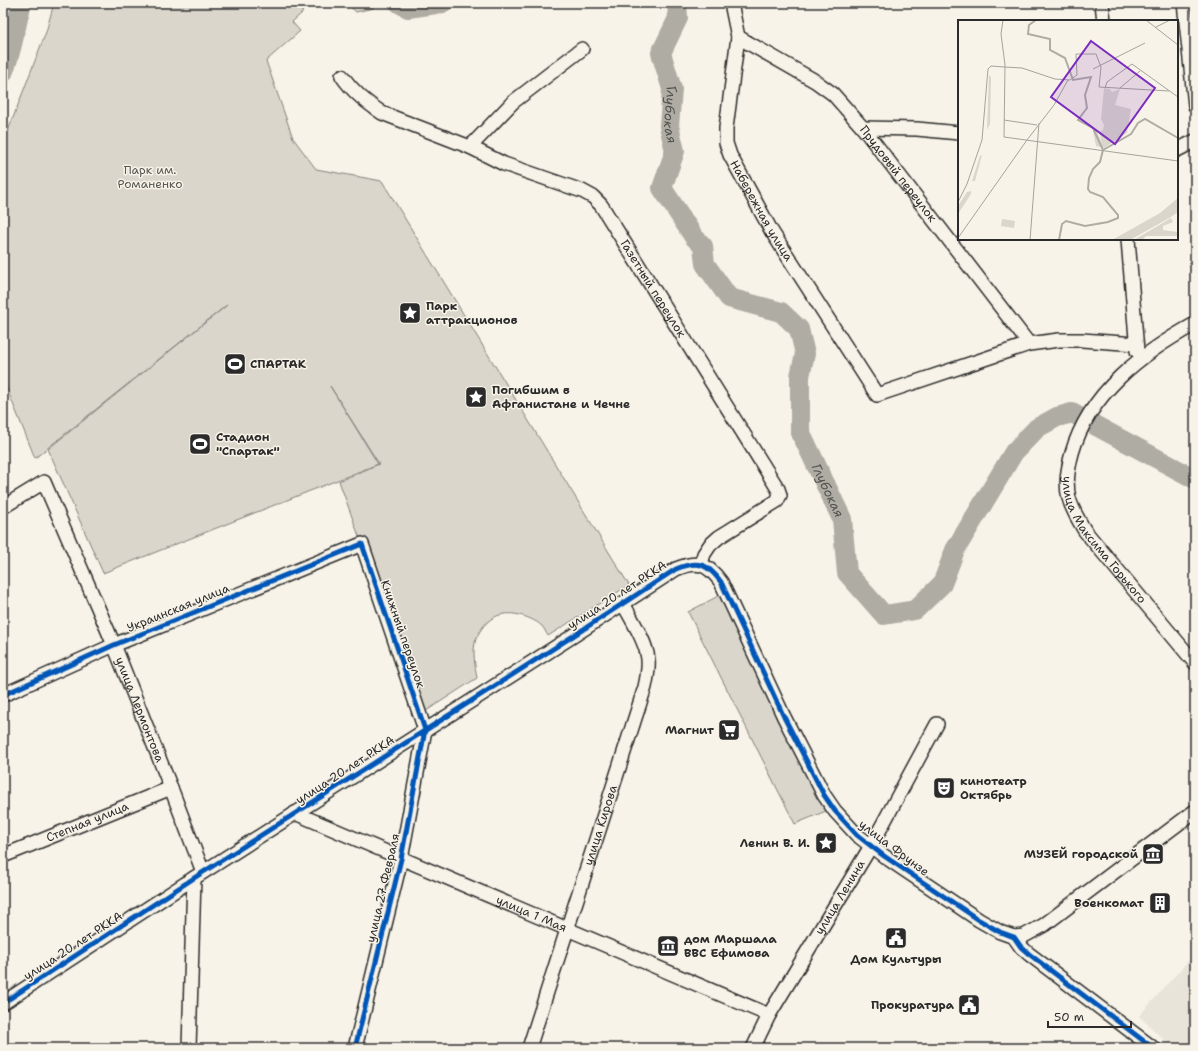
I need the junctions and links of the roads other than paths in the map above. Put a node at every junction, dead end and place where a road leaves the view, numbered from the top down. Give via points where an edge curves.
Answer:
1 (731, 3) edge
2 (1102, 3) edge
3 (1184, 3) edge
4 (1104, 20) edge
5 (738, 36) junction
6 (582, 49) dead end
7 (342, 76) dead end
8 (1195, 106) edge
9 (863, 128) junction
10 (958, 133) edge
11 (1195, 142) edge
12 (470, 147) junction
13 (1178, 150) edge
14 (1128, 240) edge
15 (1193, 328) edge
16 (1029, 344) junction
17 (1136, 344) junction
18 (1138, 361) junction
19 (3, 507) edge
20 (362, 544) joint
21 (701, 564) junction
22 (623, 603) junction
23 (114, 645) junction
24 (1195, 663) edge
25 (3, 695) edge
26 (937, 724) dead end
27 (425, 730) junction
28 (171, 788) junction
29 (1195, 811) edge
30 (295, 813) junction
31 (870, 846) junction
32 (3, 856) edge
33 (401, 859) junction
34 (198, 875) junction
35 (568, 929) junction
36 (1014, 938) junction
37 (3, 1004) edge
38 (769, 1015) junction
39 (189, 1048) edge
40 (355, 1048) edge
41 (529, 1048) edge
42 (753, 1048) edge
43 (1153, 1048) edge

1 - 5 street, Набережная улица
2 - 4 street
3 - 8 street
5 - 9 street, Прудовый переулок via 833,94
5 - 16 street, Набережная улица via 726,128 726,143 730,155 772,232 877,395
6 - 12 street via 513,102
7 - 12 street, Газетный переулок via 353,90 382,112
9 - 10 street
9 - 16 street, Прудовый переулок
11 - 13 street
12 - 21 street, Газетный переулок via 504,164 582,191 601,205 778,489 780,495 777,501 719,537 710,545
14 - 17 street
15 - 18 street, улица Максима Горького
16 - 17 street via 1059,340
17 - 18 street
18 - 24 street, улица Максима Горького via 1096,402 1077,436 1067,470 1069,498 1085,531
19 - 23 street, улица Лермонтова via 44,482
20 - 23 street, Украинская улица
20 - 27 street, Книжный переулок
21 - 22 street, улица 20 лет РККА via 687,564 676,569
21 - 31 street, улица Фрунзе via 713,572 721,582 784,717 824,795 845,823
22 - 27 street, улица 20 лет РККА
22 - 35 street, улица Кирова via 645,646 648,670 645,687
23 - 25 street, Украинская улица
23 - 28 street, улица Лермонтова
26 - 31 street, улица Ленина
27 - 30 street, улица 20 лет РККА
27 - 33 street, улица 27 Февраля
28 - 32 street, Степная улица
28 - 34 street, улица Лермонтова
29 - 36 street via 1044,925 1024,936
30 - 33 street, улица 1 Мая
30 - 34 street, улица 20 лет РККА
31 - 36 street, улица Фрунзе via 979,920
31 - 38 street, улица Ленина
33 - 35 street, улица 1 Мая
33 - 40 street, улица 27 Февраля
34 - 37 street, улица 20 лет РККА
34 - 39 street, улица Лермонтова
35 - 38 street, улица 1 Мая
35 - 41 street, улица Кирова
36 - 43 street, улица Фрунзе via 1029,954
38 - 42 street, улица Ленина

